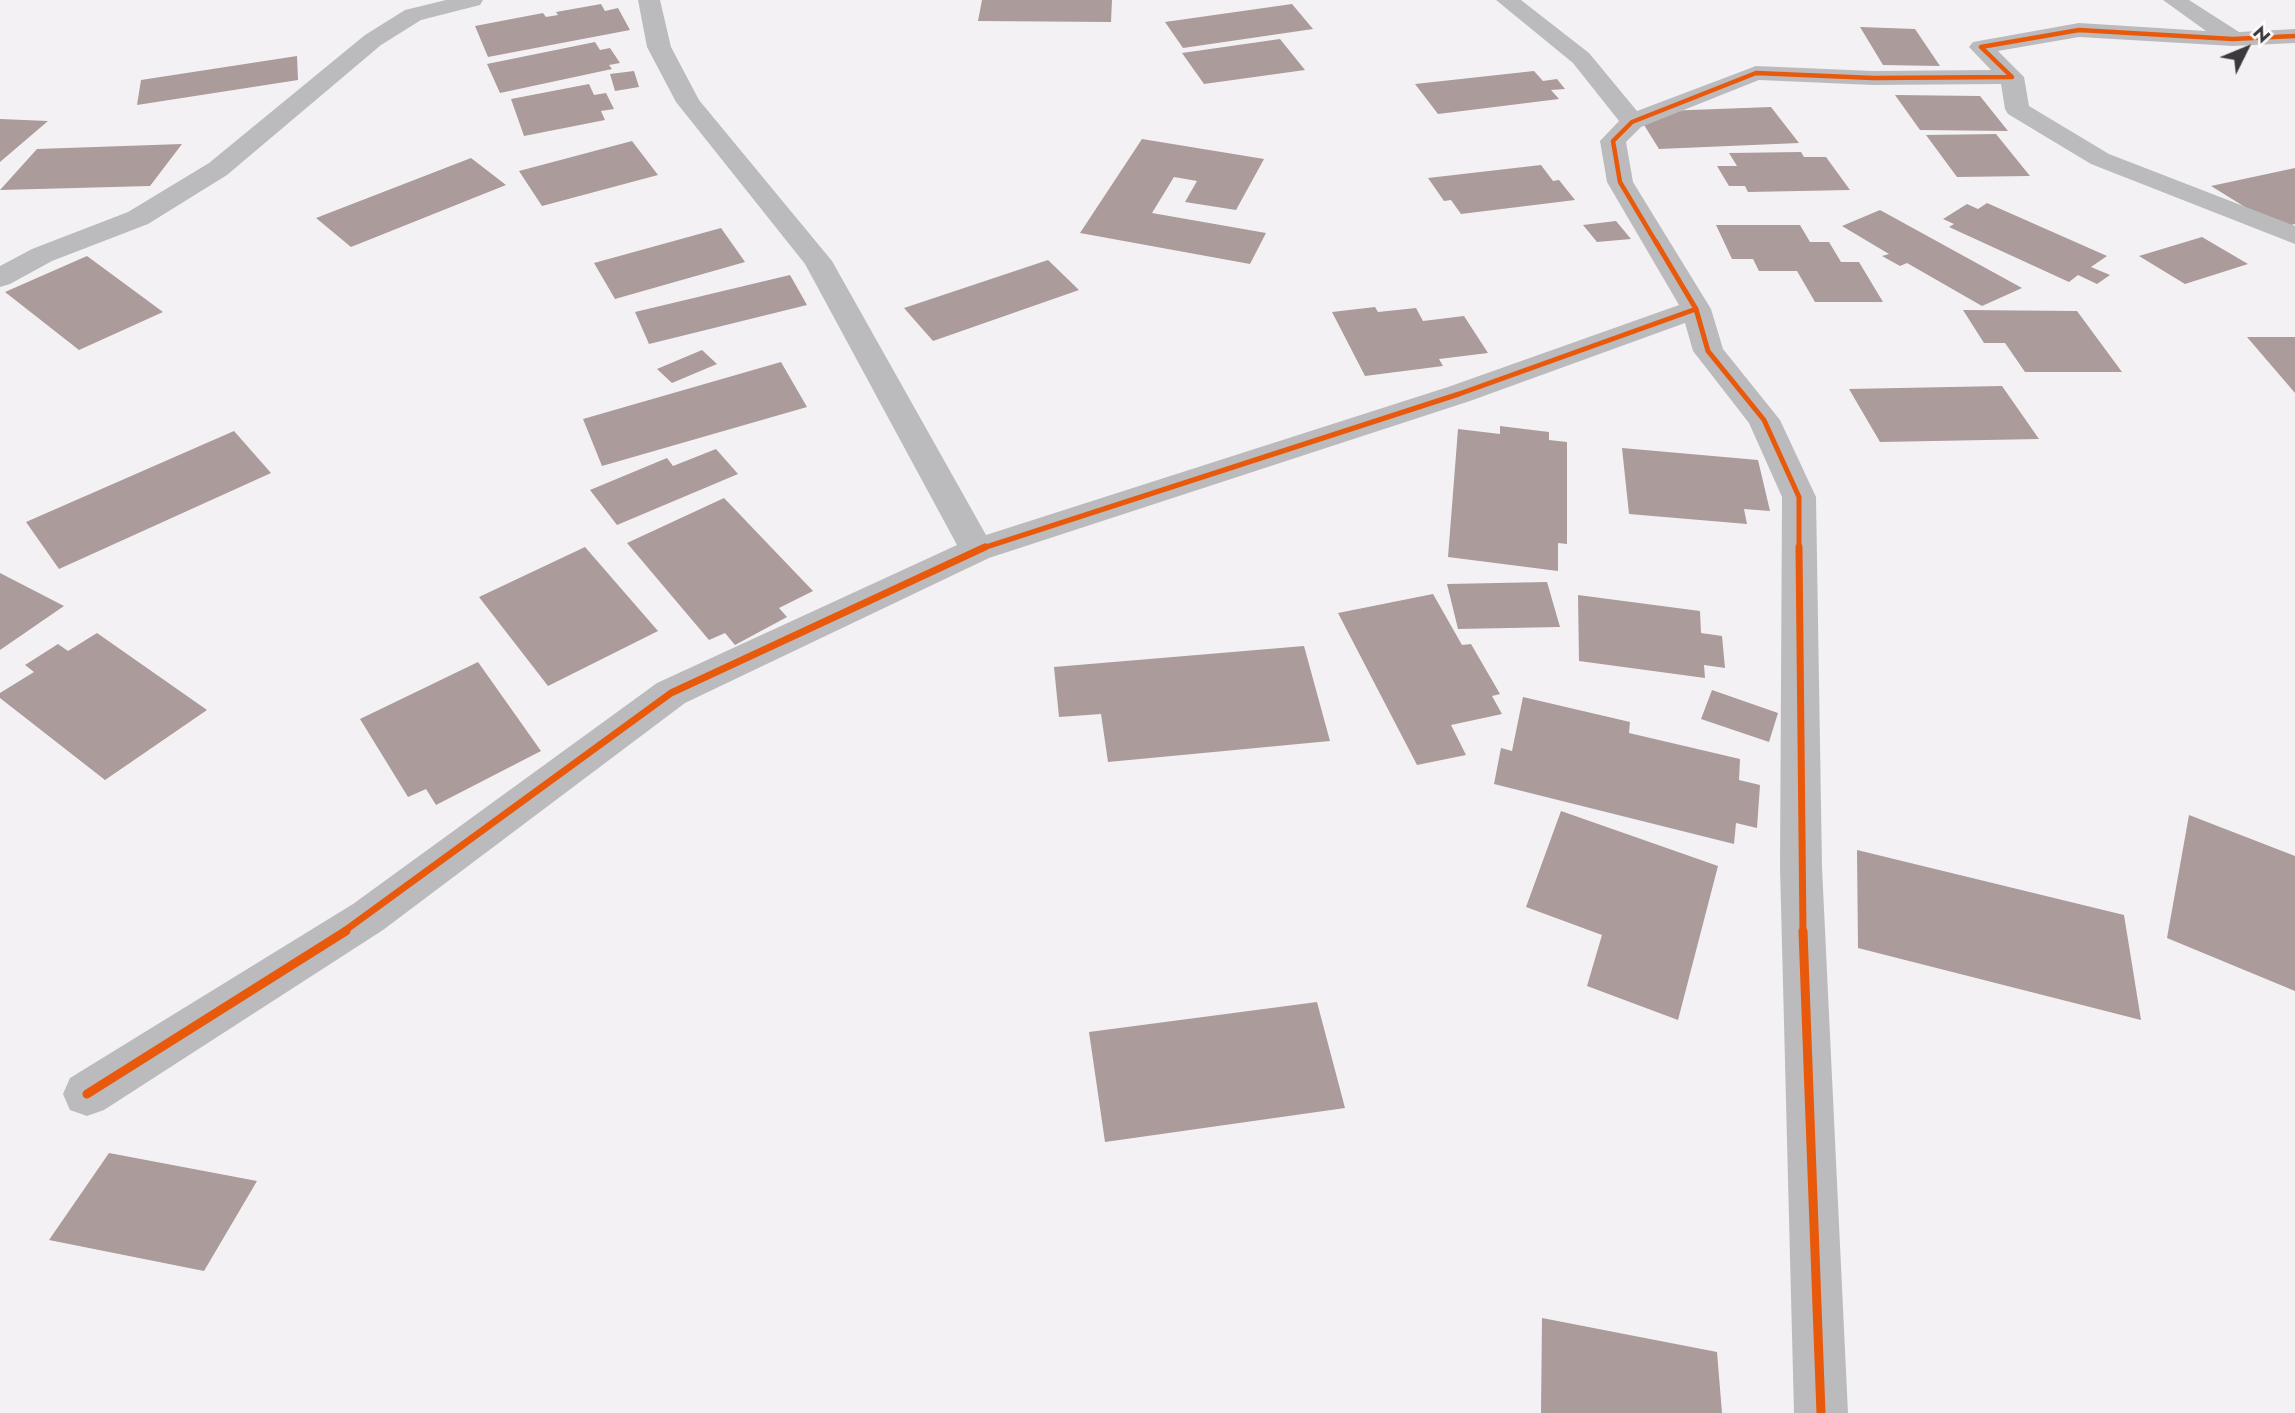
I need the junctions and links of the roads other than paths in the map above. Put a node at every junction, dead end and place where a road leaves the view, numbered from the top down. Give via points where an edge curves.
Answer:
1 (472, 0) edge
2 (649, 0) edge
3 (1507, 0) edge
4 (2174, 0) edge
5 (2295, 36) edge
6 (2233, 39) junction
7 (2012, 78) junction
8 (1633, 122) junction
9 (2295, 236) edge
10 (0, 278) edge
11 (1696, 309) junction
12 (977, 550) junction
13 (87, 1094) dead end
14 (1821, 1413) edge

1 - 10 street via 413,15 373,40 218,169 138,218 42,255
2 - 12 street via 659,47 688,102 818,261
3 - 8 street via 1581,58
4 - 6 street
5 - 6 street
6 - 7 street via 2079,30 1982,47
7 - 8 street via 1756,73
7 - 9 street via 2017,109 2100,159
8 - 11 street via 1613,141 1620,181
11 - 12 street via 1459,394
11 - 14 street via 1708,351 1764,421 1799,497 1801,867
12 - 13 street via 671,693 368,917

